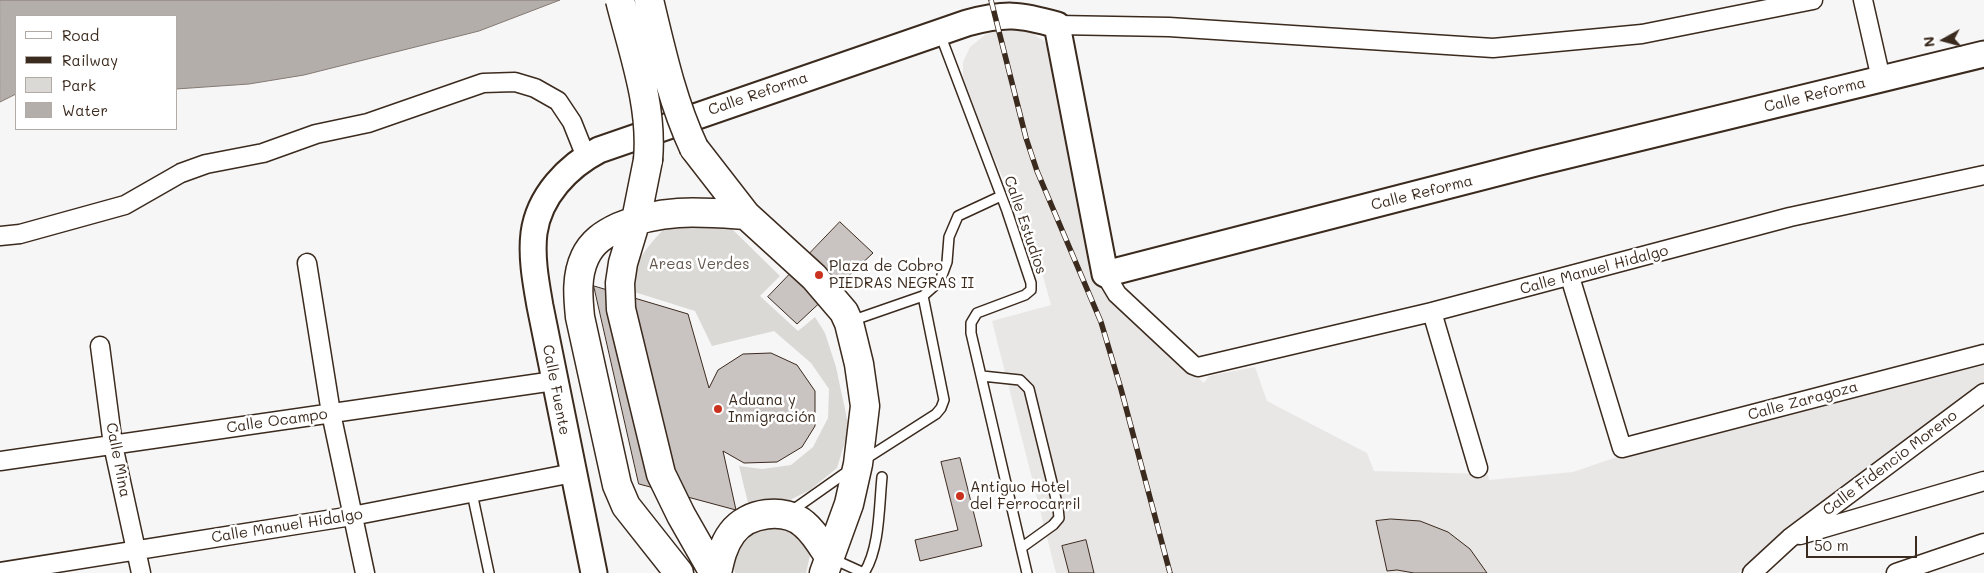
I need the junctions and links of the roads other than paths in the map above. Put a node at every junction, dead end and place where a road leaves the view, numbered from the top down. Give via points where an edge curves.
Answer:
1 (620, 0) edge
2 (649, 0) edge
3 (1814, 0) edge
4 (1863, 0) edge
5 (1057, 25) junction
6 (939, 32) junction
7 (1984, 54) edge
8 (1881, 79) junction
9 (586, 157) junction
10 (1984, 175) edge
11 (1001, 196) junction
12 (542, 206) joint
13 (746, 215) junction
14 (636, 220) junction
15 (0, 236) edge
16 (307, 263) dead end
17 (1106, 274) junction
18 (1570, 277) junction
19 (924, 296) junction
20 (1432, 312) junction
21 (849, 322) junction
22 (100, 346) dead end
23 (1984, 354) edge
24 (982, 376) junction
25 (554, 381) junction
26 (1984, 393) edge
27 (331, 413) junction
28 (113, 445) junction
29 (0, 461) edge
30 (858, 464) junction
31 (1478, 468) dead end
32 (573, 473) junction
33 (882, 477) dead end
34 (1984, 482) edge
35 (472, 493) junction
36 (788, 514) junction
37 (352, 516) junction
38 (1790, 538) junction
39 (1984, 543) edge
40 (1021, 548) junction
41 (136, 550) junction
42 (827, 565) edge
43 (0, 572) edge
44 (141, 573) edge
45 (365, 573) edge
46 (489, 573) edge
47 (594, 573) edge
48 (679, 573) edge
49 (716, 573) edge
50 (1027, 573) edge
51 (1752, 573) edge
52 (1896, 573) edge

1 - 14 highway, bridge via 648,111 648,160
2 - 13 highway, bridge via 683,125 694,148
3 - 5 street via 1642,34 1493,48 1170,27
4 - 8 street
5 - 6 street, Calle Reforma via 1030,17 995,16
5 - 17 street
6 - 9 street, Calle Reforma
6 - 11 lane, Calle Estudios
7 - 8 street, Calle Reforma
8 - 17 street, Calle Reforma
9 - 12 street, Calle Reforma via 557,183
9 - 15 street via 572,122 558,101 535,88 515,82 483,83 368,123 316,134 263,153 206,164 181,173 125,205 20,234
10 - 18 street, Calle Manuel Hidalgo via 1790,217
11 - 19 lane via 958,216 949,237 940,281
11 - 24 lane, Calle Estudios via 1031,290 978,313 971,322
12 - 25 street, Calle Fuente via 534,232 534,267
13 - 14 highway via 666,213
13 - 21 highway via 814,277
14 - 48 highway via 603,234 584,257 577,294 617,485 630,512
14 - 49 highway via 621,276 621,309 661,474 680,515
16 - 27 street
17 - 20 street, Calle Manuel Hidalgo via 1117,294 1193,365 1205,366
18 - 20 street, Calle Manuel Hidalgo
18 - 23 street, Calle Zaragoza via 1622,448
19 - 21 lane
19 - 30 lane via 944,400 942,408
20 - 31 street
21 - 30 highway via 865,406
22 - 28 street, Calle Mina
24 - 40 lane, Calle Estudios
24 - 40 lane via 1020,380 1029,389 1058,507 1059,518 1053,525
25 - 27 street, Calle Ocampo
25 - 32 street, Calle Fuente
26 - 38 street, Calle Fidencio Moreno
27 - 28 street, Calle Ocampo
27 - 37 street
28 - 29 street, Calle Ocampo
28 - 41 street, Calle Mina
30 - 36 lane
30 - 42 highway via 849,504
32 - 35 street, Calle Manuel Hidalgo
32 - 47 street, Calle Fuente
33 - 42 lane via 874,550 864,573
34 - 38 street
35 - 37 street, Calle Manuel Hidalgo
35 - 46 lane
36 - 42 highway via 804,523
36 - 49 highway via 773,513 750,518 732,532
37 - 41 street, Calle Manuel Hidalgo
37 - 45 street
38 - 51 street, Calle Fidencio Moreno
39 - 52 street
40 - 50 lane, Calle Estudios
41 - 43 street, Calle Manuel Hidalgo
41 - 44 street, Calle Mina

